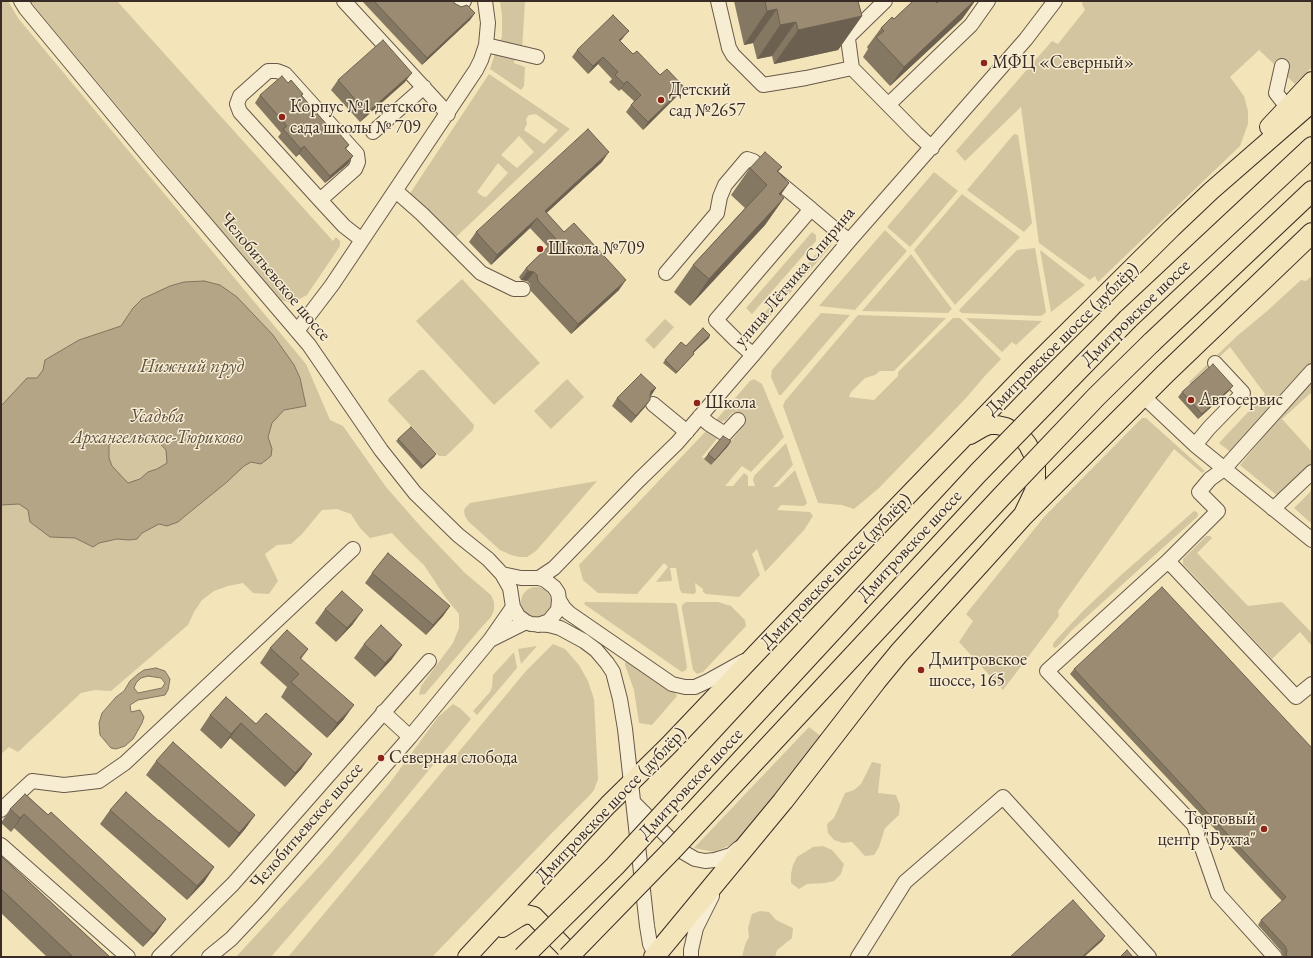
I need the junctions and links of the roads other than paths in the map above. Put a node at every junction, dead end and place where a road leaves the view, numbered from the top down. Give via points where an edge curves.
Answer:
1 (21, 1) edge
2 (344, 1) edge
3 (485, 1) edge
4 (718, 1) edge
5 (885, 1) edge
6 (988, 1) edge
7 (1055, 1) edge
8 (840, 6) edge
9 (848, 37) junction
10 (486, 45) junction
11 (537, 57) dead end
12 (1282, 66) dead end
13 (852, 68) junction
14 (1312, 81) edge
15 (424, 87) junction
16 (1312, 103) edge
17 (889, 104) junction
18 (1287, 108) junction
19 (448, 114) junction
20 (373, 132) dead end
21 (932, 148) junction
22 (1312, 148) edge
23 (396, 191) junction
24 (1211, 191) junction
25 (1312, 191) edge
26 (320, 200) junction
27 (811, 209) junction
28 (1312, 233) edge
29 (362, 240) junction
30 (849, 241) junction
31 (666, 273) dead end
32 (523, 289) dead end
33 (297, 331) junction
34 (753, 355) junction
35 (1215, 363) dead end
36 (1312, 372) edge
37 (1143, 396) junction
38 (653, 404) dead end
39 (700, 416) junction
40 (738, 420) dead end
41 (687, 432) junction
42 (1195, 445) junction
43 (953, 448) junction
44 (1224, 469) junction
45 (1312, 472) edge
46 (1273, 509) junction
47 (1022, 517) junction
48 (1312, 540) edge
49 (353, 549) dead end
50 (1168, 561) junction
51 (554, 568) junction
52 (502, 574) junction
53 (535, 578) junction
54 (554, 587) junction
55 (559, 600) junction
56 (513, 603) junction
57 (531, 624) junction
58 (490, 640) junction
59 (758, 652) junction
60 (429, 661) dead end
61 (1310, 686) edge
62 (383, 712) junction
63 (410, 737) junction
64 (631, 781) junction
65 (633, 802) junction
66 (1, 810) edge
67 (752, 840) junction
68 (1, 845) edge
69 (720, 878) junction
70 (471, 953) edge
71 (128, 957) edge
72 (159, 957) edge
73 (209, 957) edge
74 (522, 957) edge
75 (568, 957) edge
76 (574, 957) edge
77 (655, 957) edge
78 (691, 957) edge
79 (858, 957) edge
80 (1149, 957) edge
81 (1275, 957) edge

1 - 33 street, Челобитьевское шоссе via 148,156
2 - 15 street
3 - 10 street via 488,23
4 - 13 street via 728,48 763,85
5 - 9 street
6 - 17 street via 971,25
7 - 21 street, улица Лётчика Спирина via 1026,39
8 - 9 street via 844,12
9 - 13 street
10 - 11 street
10 - 19 street via 476,70
12 - 18 street via 1276,93
13 - 17 street
14 - 18 main road
15 - 19 street
15 - 20 street
16 - 24 main road
17 - 21 street
18 - 24 main road
19 - 23 street
21 - 30 street, улица Лётчика Спирина
22 - 74 highway, Дмитровское шоссе, bridge via 1128,319 978,473 615,866
23 - 29 street
23 - 32 street via 481,274 514,289
24 - 43 main road, Дмитровское шоссе (дублёр)
25 - 75 highway, Дмитровское шоссе, bridge via 1097,396 674,848
26 - 26 street via 240,112 237,104 240,96 268,71 285,74 357,154 358,162 355,169
26 - 29 street via 344,226
27 - 30 street
27 - 31 street via 753,160 746,159 725,185 717,213
27 - 34 street via 716,320
28 - 37 highway
29 - 33 street
30 - 34 street, улица Лётчика Спирина
33 - 52 street, Челобитьевское шоссе via 381,450 415,493
34 - 39 street, улица Лётчика Спирина
35 - 42 street via 1243,393
36 - 44 street
37 - 42 street
37 - 47 highway
38 - 41 street
39 - 40 street via 725,434
39 - 41 street, улица Лётчика Спирина
41 - 51 street, улица Лётчика Спирина
42 - 44 street
43 - 47 main road via 989,425 1006,427 1022,438 1033,455 1036,478 1034,490
43 - 59 main road, Дмитровское шоссе (дублёр)
44 - 46 street
44 - 50 street via 1210,479 1199,492 1218,511
45 - 46 street
46 - 48 street
47 - 67 highway via 894,658
49 - 66 street via 125,763 99,781 64,785 32,781
50 - 61 street via 1296,697
50 - 81 street via 1047,671 1194,824 1218,894
51 - 53 street, улица Лётчика Спирина
51 - 54 street
52 - 53 street
52 - 56 street, Челобитьевское шоссе via 510,588
53 - 54 street via 545,580
53 - 56 street, Челобитьевское шоссе via 517,587
54 - 55 street
55 - 57 street, Челобитьевское шоссе via 558,610 553,618 545,623
55 - 59 street via 569,613 672,684 695,687
56 - 57 street, Челобитьевское шоссе via 518,616
56 - 58 street, Челобитьевское шоссе
57 - 58 street, Челобитьевское шоссе
57 - 64 street via 560,628 584,640 610,668 620,700
58 - 63 street, Челобитьевское шоссе
59 - 64 main road, Дмитровское шоссе (дублёр)
60 - 62 street
62 - 63 street
62 - 72 street via 233,884
63 - 73 street, Челобитьевское шоссе via 262,906 231,939
64 - 65 street
64 - 70 main road, Дмитровское шоссе (дублёр)
65 - 67 street via 684,852 695,859 715,860 731,855
65 - 77 street via 647,926
67 - 69 highway
68 - 71 street
69 - 77 highway
69 - 78 street via 696,928
70 - 76 main road via 526,914 534,916
79 - 80 street via 905,882 1004,797

